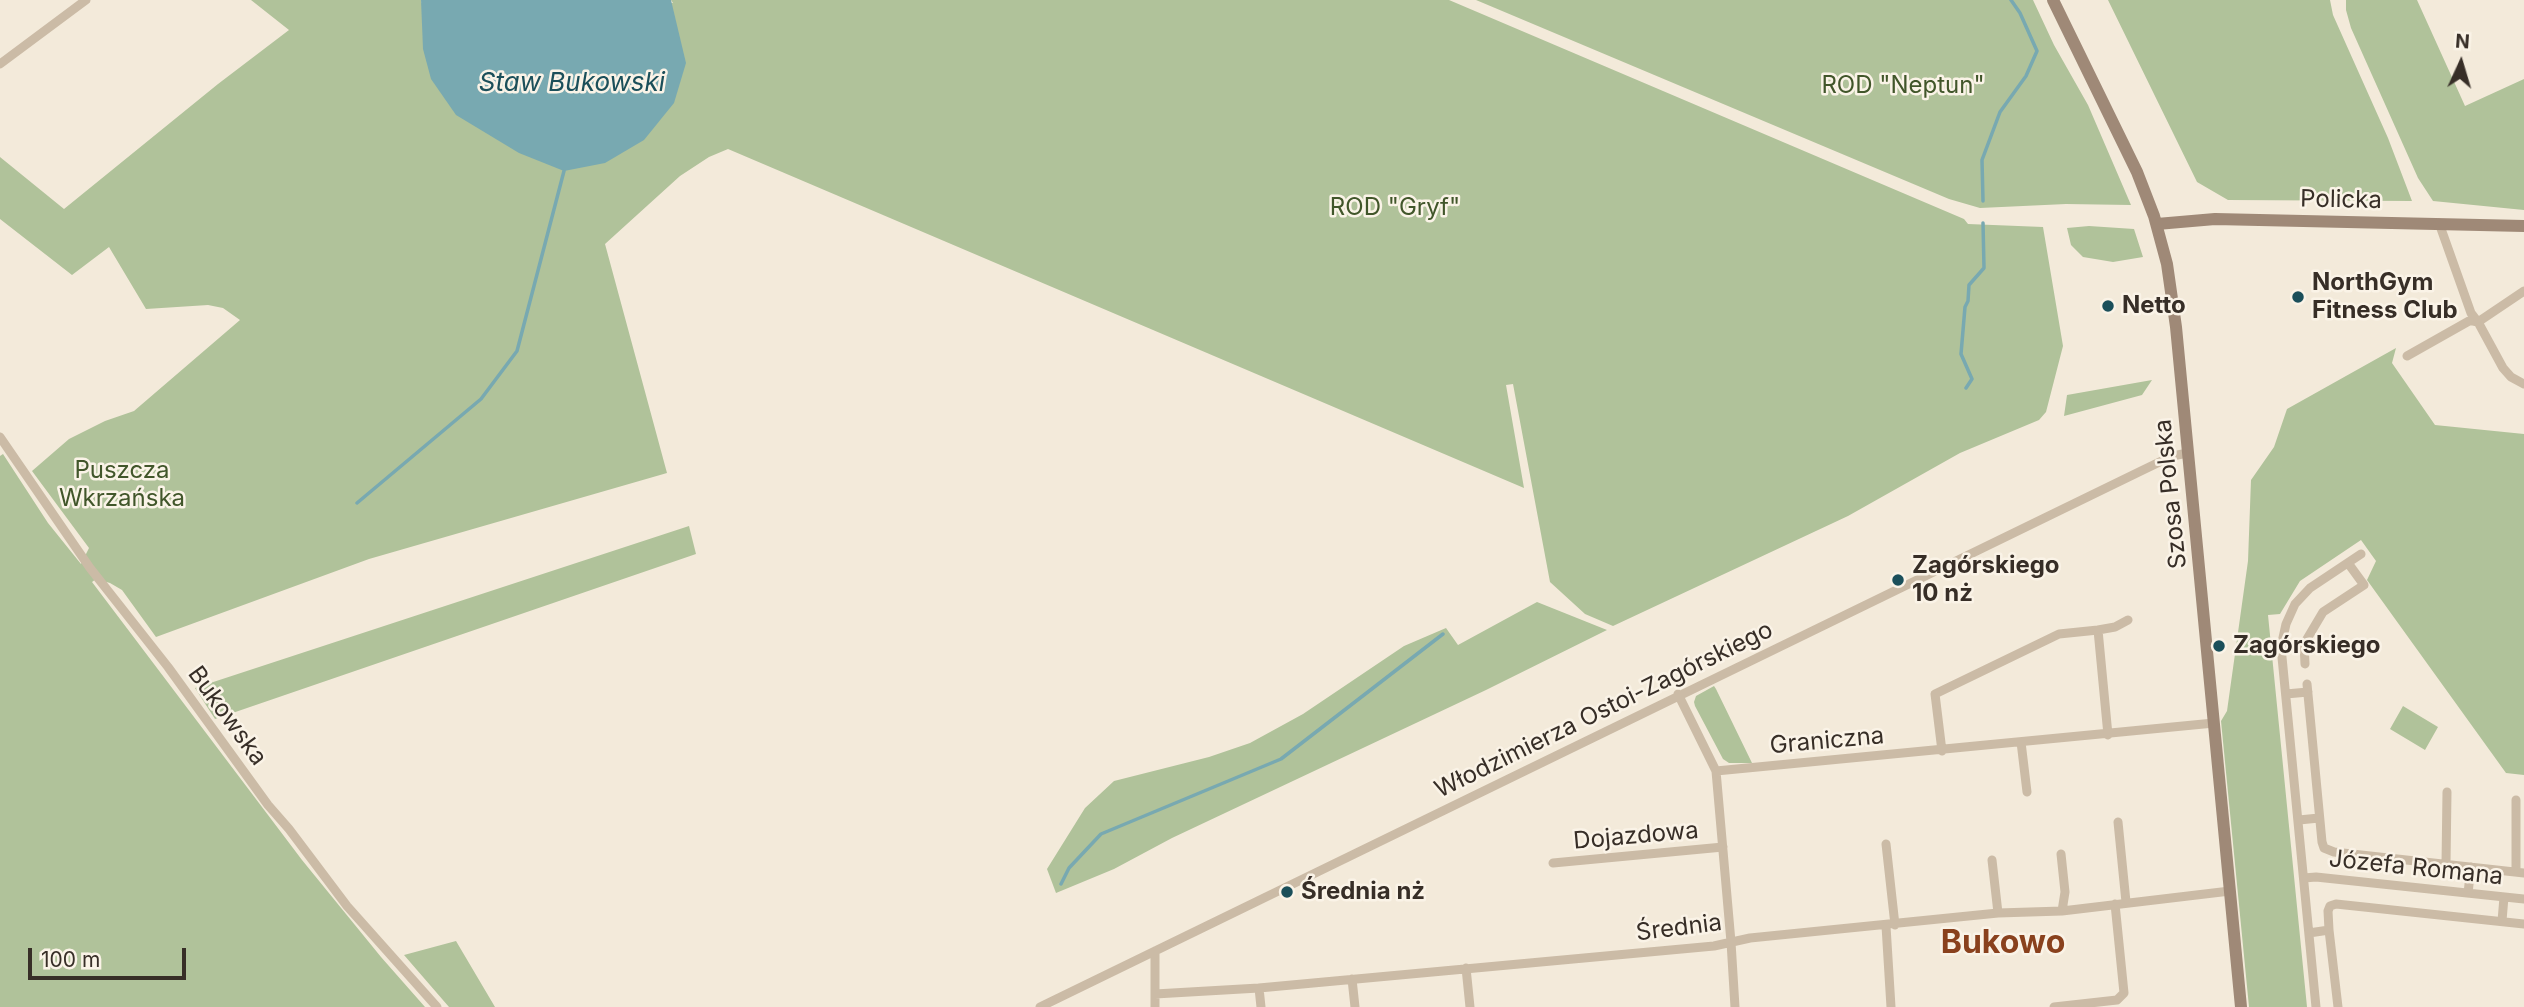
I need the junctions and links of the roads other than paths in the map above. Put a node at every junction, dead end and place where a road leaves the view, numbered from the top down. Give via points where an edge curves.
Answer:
1 (86, 0) edge
2 (2053, 0) edge
3 (0, 64) edge
4 (2439, 223) junction
5 (2157, 224) junction
6 (2524, 226) edge
7 (2524, 291) edge
8 (2477, 322) junction
9 (2407, 356) dead end
10 (2524, 384) edge
11 (0, 438) edge
12 (2188, 453) junction
13 (2361, 554) dead end
14 (2348, 563) junction
15 (2128, 620) dead end
16 (2098, 630) junction
17 (2305, 664) dead end
18 (1678, 694) junction
19 (2286, 694) junction
20 (2214, 723) junction
21 (2108, 735) junction
22 (2021, 742) junction
23 (1942, 751) junction
24 (1716, 771) junction
25 (2027, 792) dead end
26 (2447, 792) dead end
27 (2516, 800) dead end
28 (2319, 818) junction
29 (2299, 820) junction
30 (2118, 822) dead end
31 (1886, 844) dead end
32 (1723, 847) junction
33 (2061, 854) dead end
34 (1992, 860) dead end
35 (1553, 863) dead end
36 (2446, 864) junction
37 (2471, 867) junction
38 (2520, 873) edge
39 (2304, 878) junction
40 (2230, 891) junction
41 (2468, 893) junction
42 (2504, 897) junction
43 (2524, 899) edge
44 (2126, 902) junction
45 (2115, 904) junction
46 (2062, 911) junction
47 (1997, 913) junction
48 (2501, 921) junction
49 (2524, 924) edge
50 (1891, 925) junction
51 (2329, 930) junction
52 (2309, 933) junction
53 (1731, 942) junction
54 (1155, 951) junction
55 (1466, 968) junction
56 (1352, 979) junction
57 (1259, 988) junction
58 (1155, 994) junction
59 (437, 1007) edge
60 (1040, 1007) edge
61 (1155, 1007) edge
62 (1261, 1007) edge
63 (1355, 1007) edge
64 (1470, 1007) edge
65 (1735, 1007) edge
66 (1891, 1007) edge
67 (2054, 1007) edge
68 (2241, 1007) edge
69 (2316, 1007) edge
70 (2338, 1007) edge

1 - 3 street
2 - 5 street, Szosa Polska via 2128,150
4 - 5 street, Policka via 2207,219
4 - 6 street, Policka
4 - 8 street
5 - 12 street, Szosa Polska via 2172,297
7 - 8 street
8 - 9 street via 2469,321
8 - 10 street via 2503,368
11 - 59 street, Bukowska via 90,568 268,805 346,906
12 - 18 street, Włodzimierza Ostoi-Zagórskiego via 2159,462
12 - 20 street, Szosa Polska
13 - 14 street
14 - 17 street via 2364,585 2323,612 2304,644
14 - 19 street via 2310,588 2290,613 2281,647
15 - 16 street
16 - 21 street
16 - 23 street via 2059,634 1935,694
18 - 24 street, Dojazdowa
18 - 54 street, Włodzimierza Ostoi-Zagórskiego
19 - 28 street via 2307,688
19 - 29 street
20 - 21 street, Graniczna
20 - 40 street, Szosa Polska
21 - 22 street, Graniczna
22 - 23 street, Graniczna
22 - 25 street
23 - 24 street, Graniczna
24 - 32 street, Dojazdowa
26 - 36 street
27 - 38 street
28 - 29 street
28 - 36 street via 2322,842 2330,851
29 - 39 street
30 - 44 street
31 - 50 street
32 - 35 street, Dojazdowa
32 - 53 street, Dojazdowa
33 - 46 street
34 - 47 street
36 - 37 street
37 - 38 street
37 - 41 street
39 - 41 street, Józefa Romana
39 - 52 street
40 - 44 street, Średnia
40 - 68 street, Szosa Polska
41 - 42 street, Józefa Romana
42 - 43 street, Józefa Romana
42 - 48 street
44 - 45 street, Średnia
45 - 46 street, Średnia
45 - 67 street via 2124,993 2117,1000
46 - 47 street, Średnia
47 - 50 street, Średnia
48 - 49 street
48 - 51 street via 2336,904 2328,911
50 - 53 street, Średnia
50 - 66 street
51 - 52 street
51 - 70 street
52 - 69 street
53 - 55 street, Średnia
53 - 65 street, Dojazdowa
54 - 58 street
54 - 60 street, Włodzimierza Ostoi-Zagórskiego
55 - 56 street, Średnia
55 - 64 street
56 - 57 street, Średnia
56 - 63 street
57 - 58 street, Średnia
57 - 62 street
58 - 61 street

